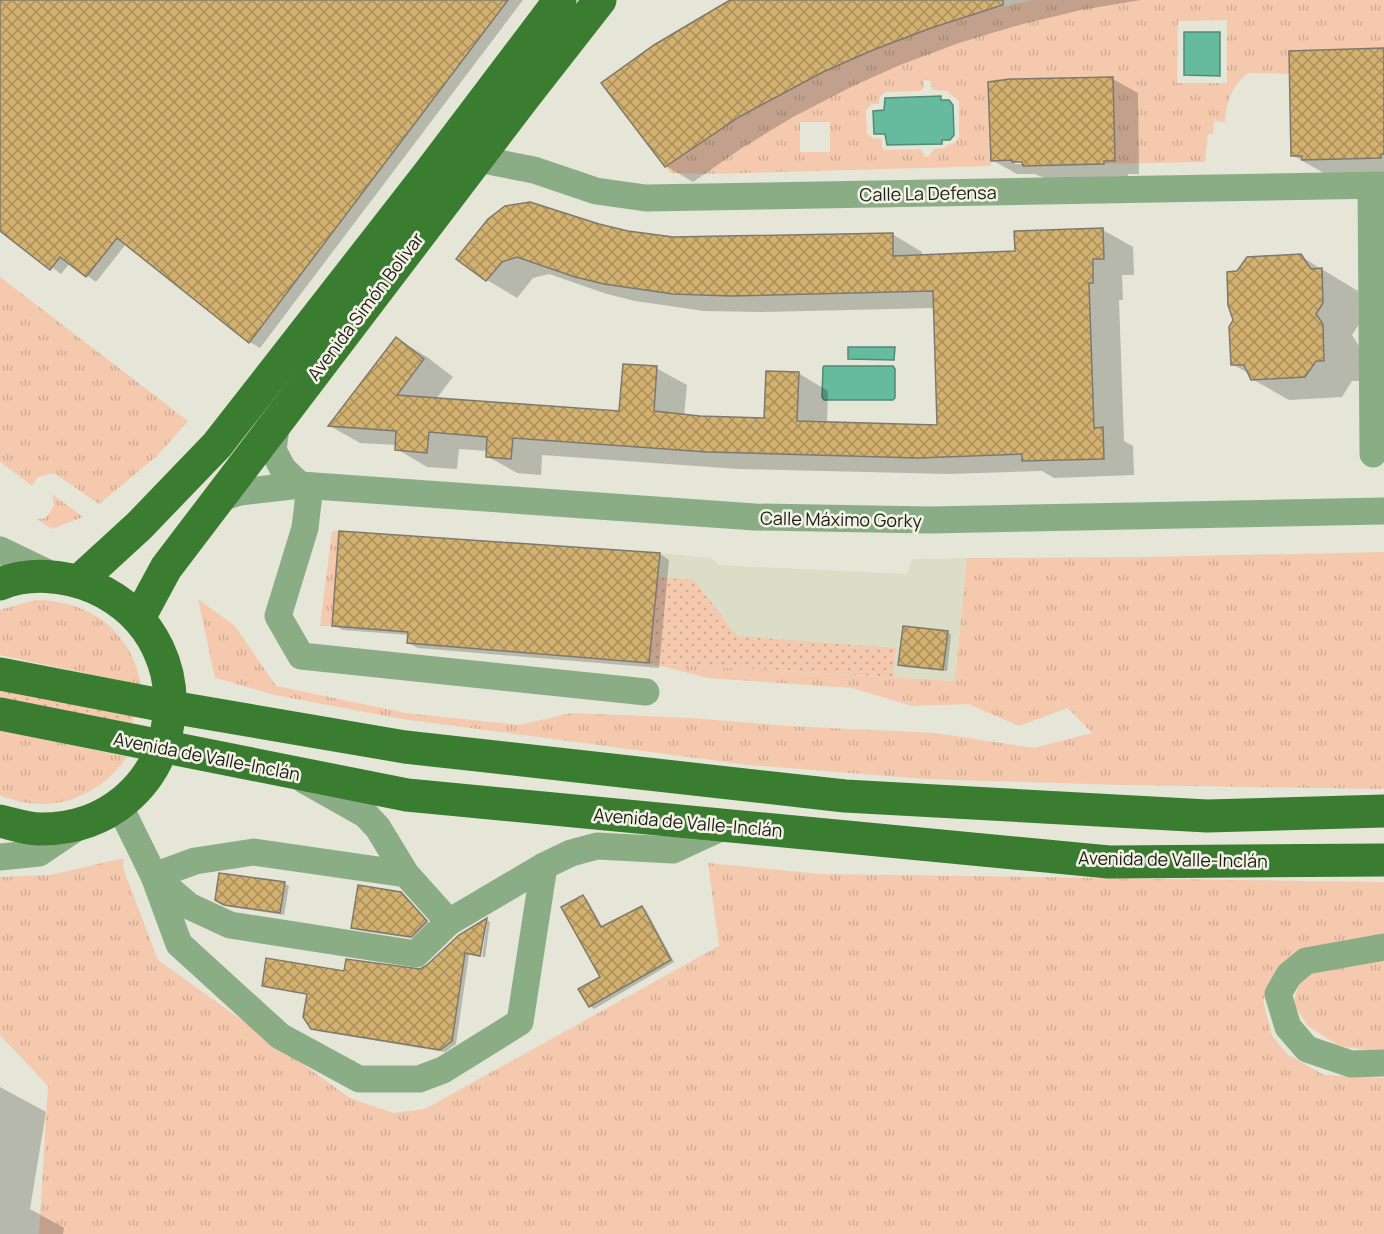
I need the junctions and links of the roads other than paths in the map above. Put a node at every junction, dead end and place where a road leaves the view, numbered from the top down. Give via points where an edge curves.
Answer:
1 (560, 0) edge
2 (600, 0) edge
3 (478, 159) junction
4 (1378, 185) edge
5 (277, 420) junction
6 (1373, 454) dead end
7 (305, 485) junction
8 (218, 499) junction
9 (1384, 511) edge
10 (0, 550) edge
11 (66, 579) junction
12 (0, 584) edge
13 (139, 618) junction
14 (0, 674) edge
15 (646, 692) dead end
16 (171, 707) junction
17 (0, 714) edge
18 (163, 747) junction
19 (290, 773) junction
20 (119, 805) junction
21 (1384, 811) edge
22 (0, 821) edge
23 (82, 824) junction
24 (725, 826) junction
25 (0, 857) edge
26 (1384, 860) edge
27 (544, 866) junction
28 (406, 874) junction
29 (154, 876) junction
30 (449, 922) junction
31 (1384, 947) edge
32 (1384, 1063) edge

1 - 11 main road, Avenida Simón Bolivar via 217,445 139,526
2 - 3 main road, Avenida Simón Bolivar
3 - 4 street, Calle La Defensa via 534,170 596,191 646,198
3 - 5 main road, Avenida Simón Bolivar
4 - 6 street
5 - 7 street via 273,450 283,470
5 - 8 main road, Avenida Simón Bolivar
7 - 8 street, Calle Máximo Gorky via 240,492
7 - 9 street, Calle Máximo Gorky via 755,518 929,520
7 - 15 street via 306,528 278,616 301,656
8 - 13 main road, Avenida Simón Bolivar via 166,568
10 - 11 street
11 - 12 main road via 14,578
11 - 13 main road via 112,596
13 - 16 main road via 164,659
14 - 16 main road
16 - 18 main road
16 - 21 main road via 405,747 845,796 1208,816
17 - 18 main road, Avenida de Valle-Inclán
18 - 19 main road, Avenida de Valle-Inclán
18 - 20 main road via 138,789
19 - 24 main road, Avenida de Valle-Inclán via 407,795
19 - 28 street via 366,815
20 - 23 main road
20 - 29 street
22 - 23 main road via 39,830
23 - 25 street via 39,853
24 - 26 main road, Avenida de Valle-Inclán via 1109,862
24 - 27 street via 673,850 597,846
27 - 29 street via 520,1022 443,1070 419,1079 359,1079 280,1036 179,944
27 - 30 street
28 - 29 street via 254,852 195,861
28 - 30 street
29 - 30 street via 189,906 230,926 350,945 416,954
31 - 32 street via 1306,961 1289,975 1278,994 1288,1027 1307,1049 1351,1064

